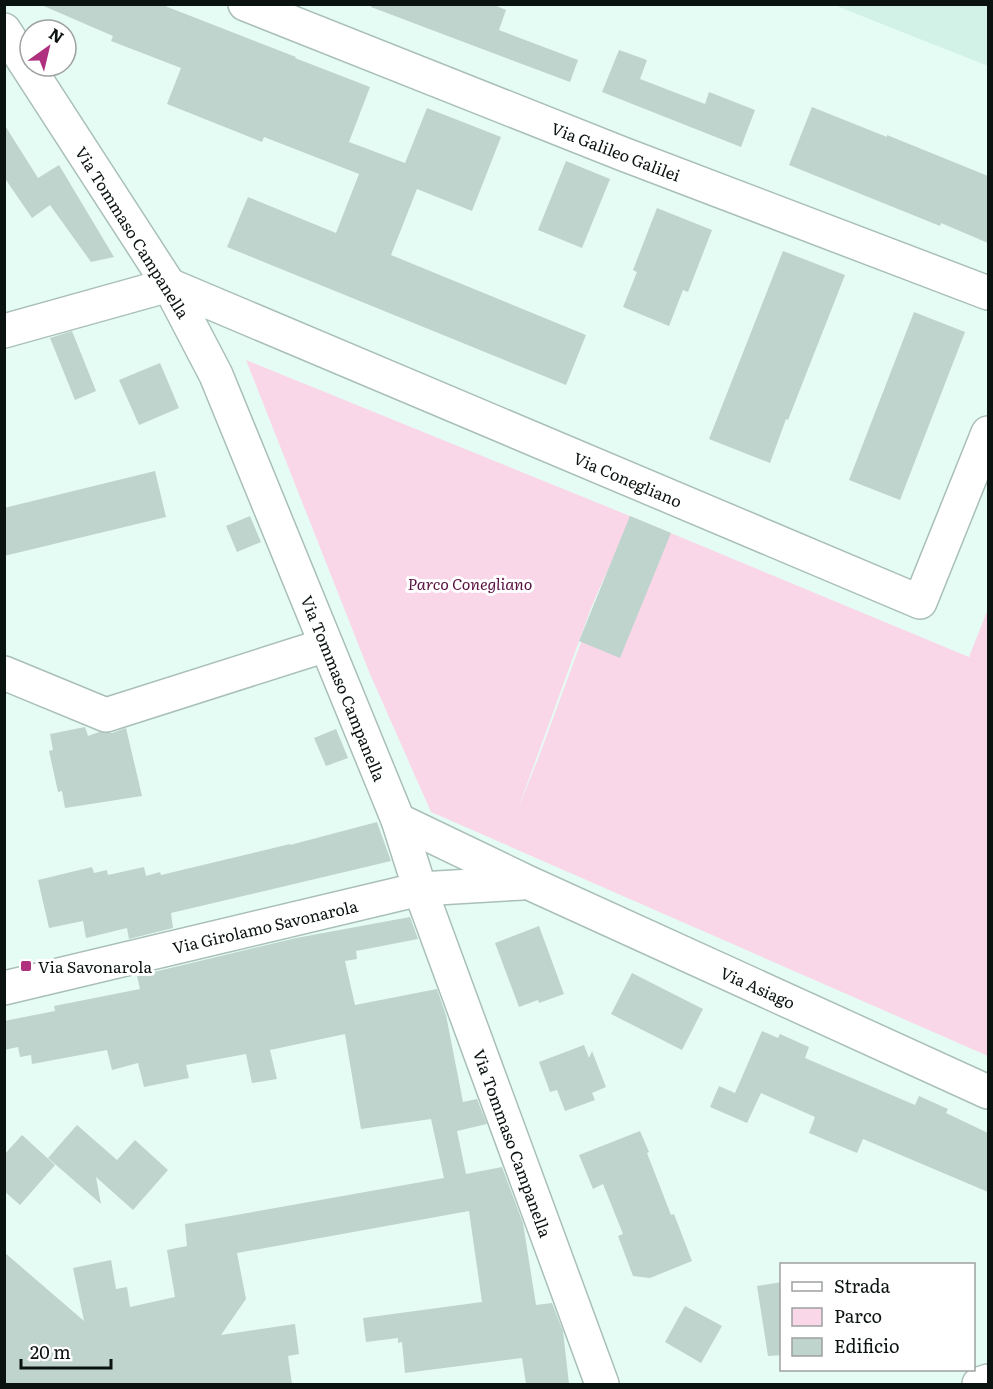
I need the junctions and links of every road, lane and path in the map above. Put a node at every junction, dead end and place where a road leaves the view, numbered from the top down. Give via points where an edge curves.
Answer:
1 (245, 4) edge
2 (4, 30) edge
3 (169, 285) junction
4 (988, 293) edge
5 (4, 331) edge
6 (988, 433) edge
7 (326, 645) junction
8 (4, 673) edge
9 (398, 820) junction
10 (527, 882) junction
11 (420, 889) junction
12 (4, 988) edge
13 (988, 1092) edge
14 (988, 1381) edge
15 (602, 1384) edge
16 (979, 1384) edge

1 - 4 street, Via Galileo Galilei
2 - 3 street, Via Tommaso Campanella
3 - 5 street
3 - 6 street, Via Conegliano via 920,602
3 - 7 street, Via Tommaso Campanella via 216,375
7 - 8 street via 106,715
7 - 9 street, Via Tommaso Campanella
9 - 10 street, Via Asiago
9 - 11 street, Via Tommaso Campanella
10 - 11 street, Via Asiago
10 - 13 street, Via Asiago
11 - 12 street, Via Girolamo Savonarola
11 - 15 street, Via Tommaso Campanella
14 - 16 street

